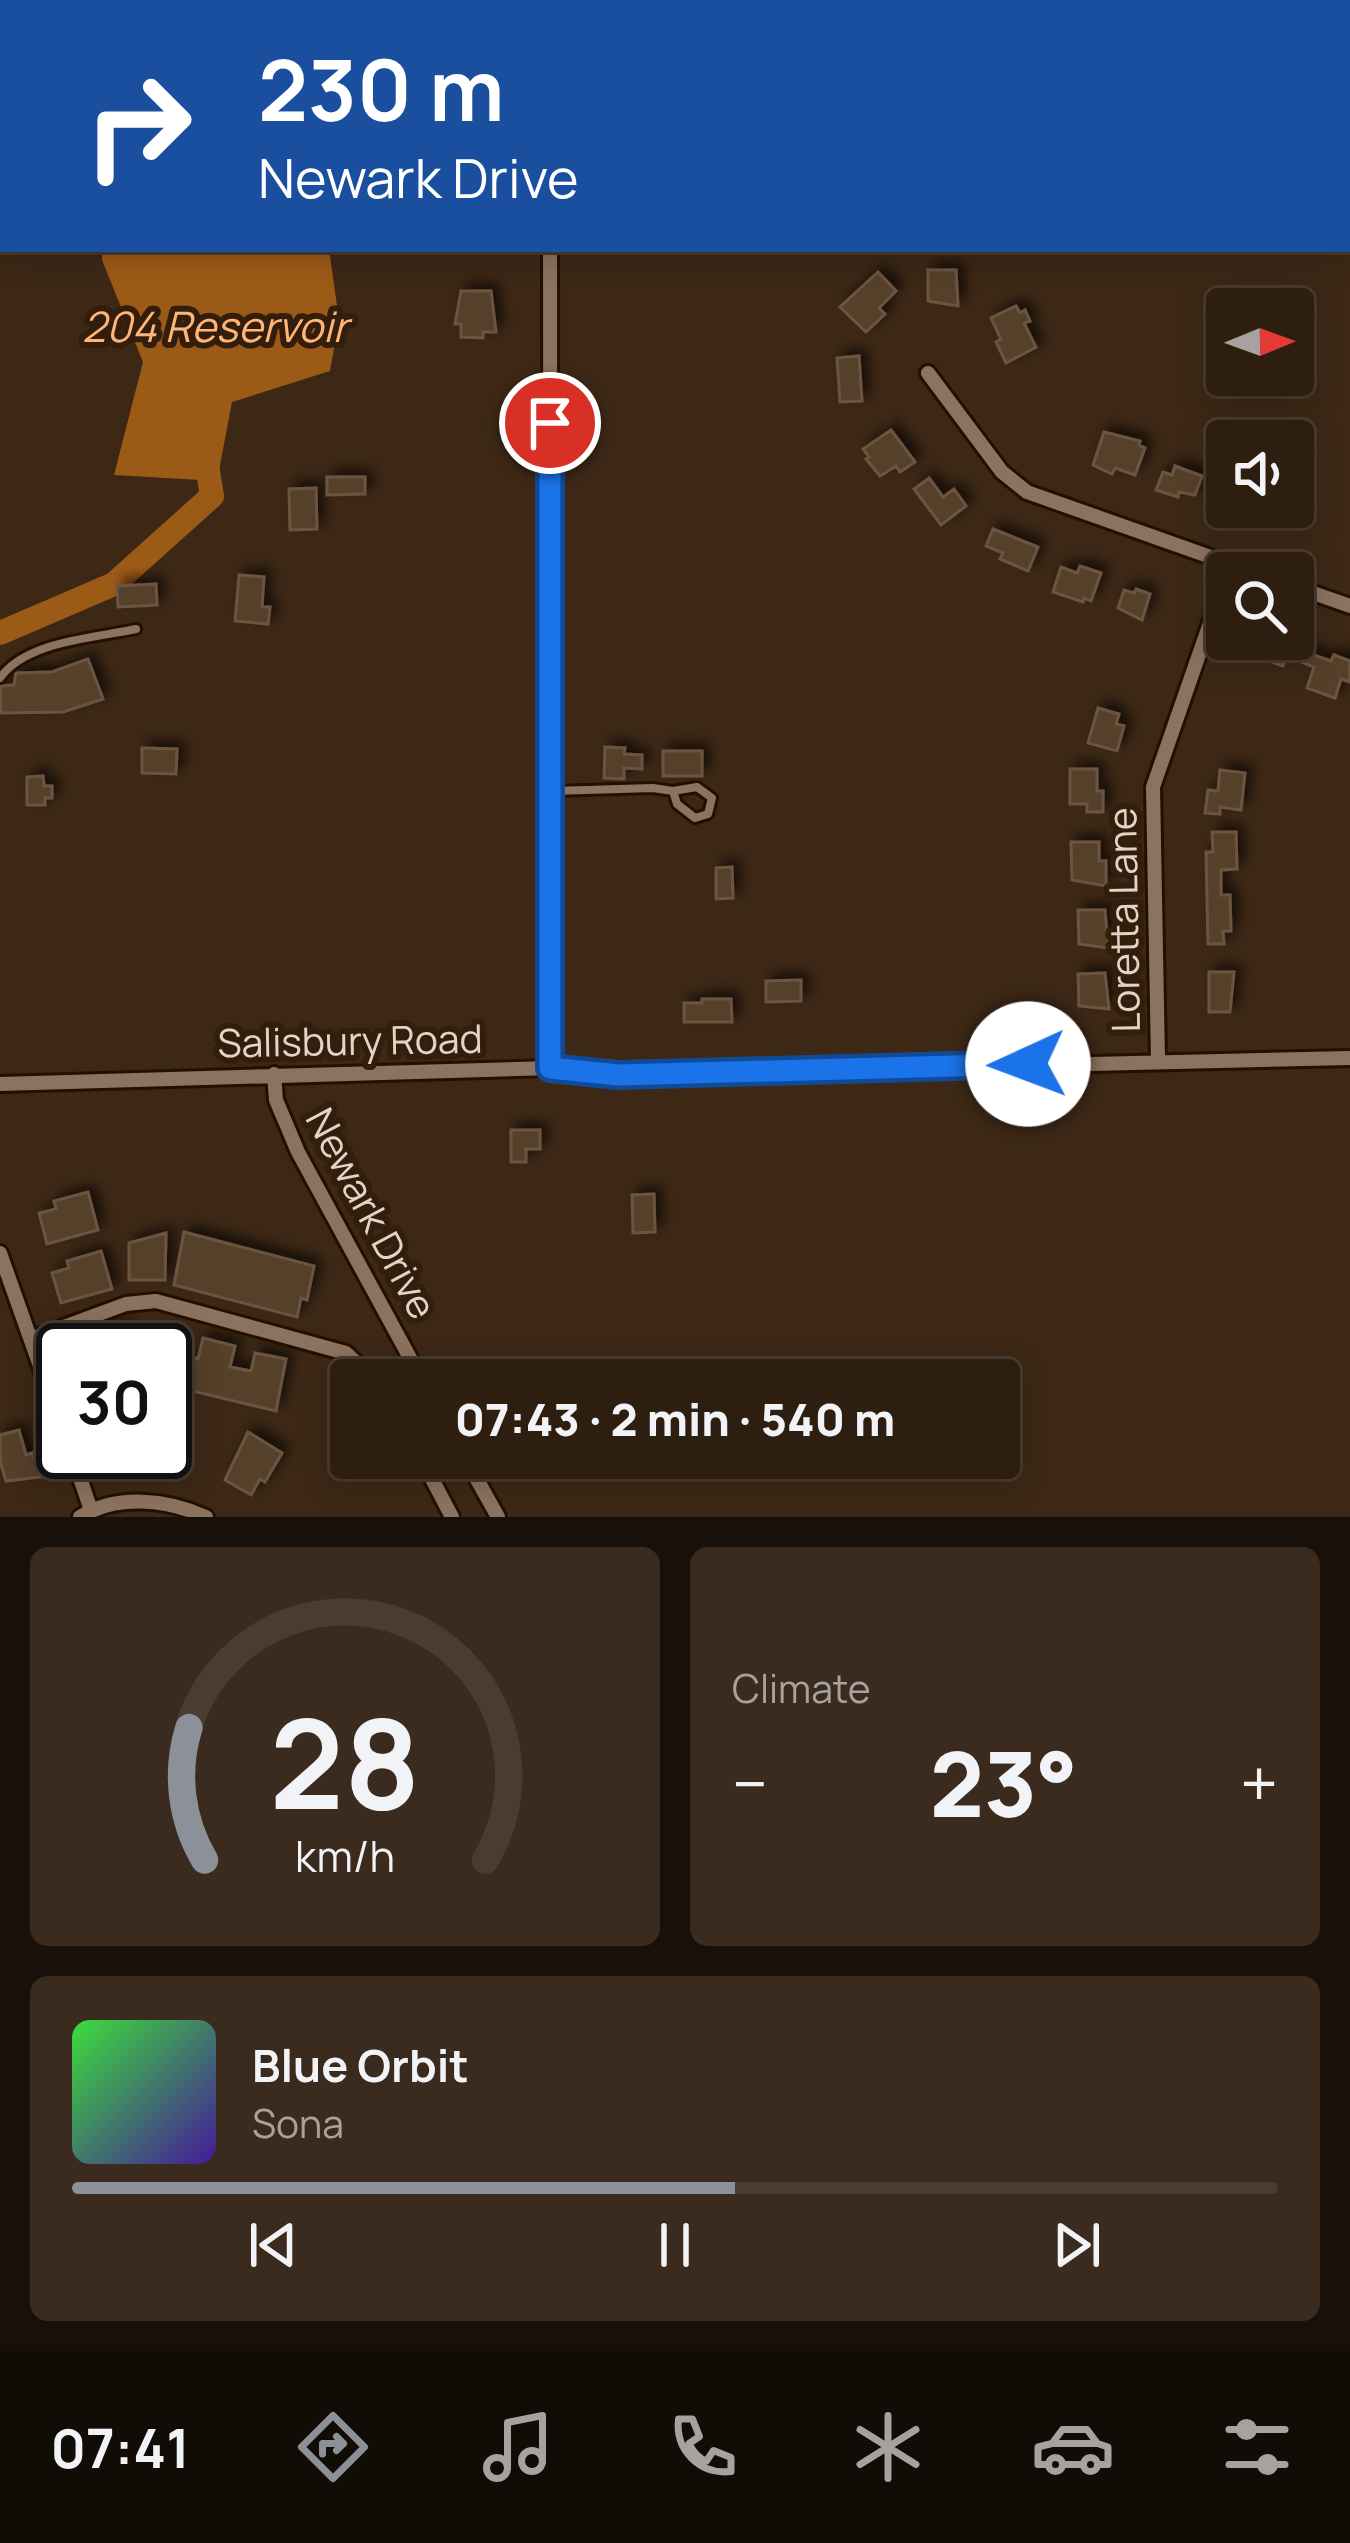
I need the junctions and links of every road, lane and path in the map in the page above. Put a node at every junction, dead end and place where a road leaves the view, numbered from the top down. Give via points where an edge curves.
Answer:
1 (550, 252) edge
2 (928, 373) dead end
3 (1206, 561) edge
4 (1314, 593) edge
5 (1350, 606) edge
6 (136, 629) dead end
7 (1206, 635) edge
8 (0, 678) edge
9 (550, 791) junction
10 (673, 791) junction
11 (1350, 1058) edge
12 (1159, 1061) junction
13 (550, 1068) junction
14 (274, 1074) junction
15 (0, 1084) edge
16 (0, 1253) edge
17 (31, 1340) junction
18 (36, 1354) edge
19 (352, 1359) edge
20 (411, 1359) edge
21 (77, 1479) edge
22 (433, 1479) edge
23 (477, 1479) edge
24 (85, 1514) edge
25 (206, 1517) edge
26 (452, 1517) edge
27 (498, 1517) edge

1 - 9 street
2 - 3 street via 1002,472 1027,492
4 - 5 street
6 - 8 lane via 44,648
7 - 12 street, Loretta Lane via 1154,788
9 - 10 lane
9 - 13 street
10 - 10 lane via 695,818 712,808 697,787
11 - 12 street, Salisbury Road
12 - 13 street, Salisbury Road via 618,1075
13 - 14 street, Salisbury Road
14 - 15 street, Salisbury Road
14 - 20 street, Newark Drive via 298,1152
16 - 17 street
17 - 18 street
17 - 19 street via 126,1304 156,1301
21 - 24 street
22 - 26 street
23 - 27 street
24 - 25 street via 138,1500

